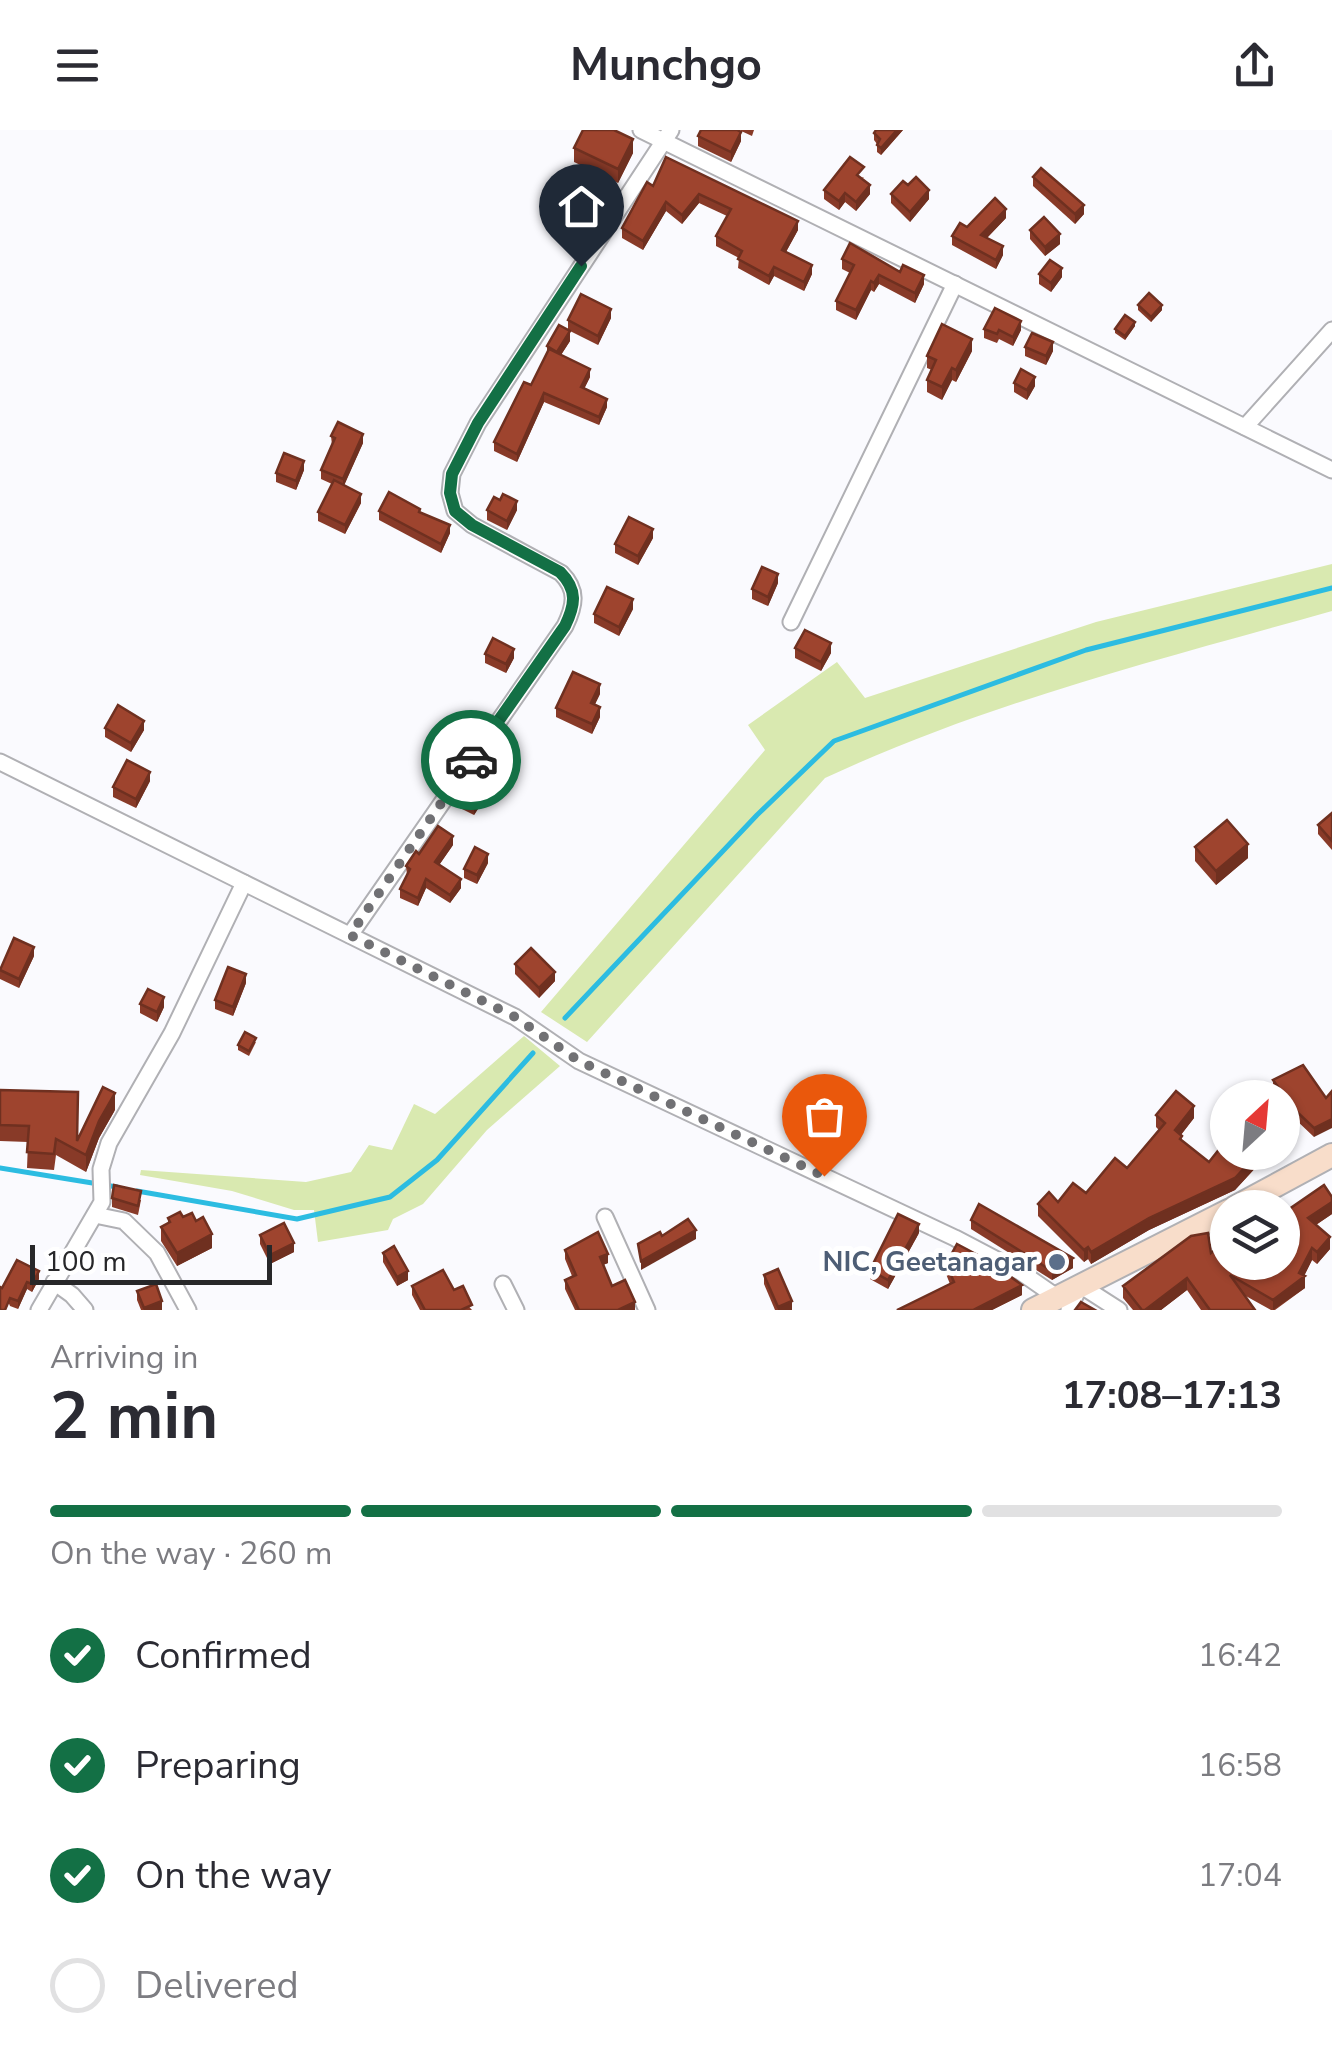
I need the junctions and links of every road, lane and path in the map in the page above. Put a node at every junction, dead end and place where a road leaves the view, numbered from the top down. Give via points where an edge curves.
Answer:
1 (641, 130) edge
2 (667, 136) edge
3 (955, 284) junction
4 (1332, 330) edge
5 (1246, 427) junction
6 (1332, 470) edge
7 (790, 622) dead end
8 (0, 762) edge
9 (244, 883) junction
10 (350, 935) junction
11 (1332, 1155) edge
12 (1267, 1190) edge
13 (98, 1208) junction
14 (605, 1217) dead end
15 (1210, 1220) edge
16 (54, 1282) junction
17 (503, 1284) dead end
18 (1080, 1285) junction
19 (1063, 1304) edge
20 (39, 1310) edge
21 (84, 1310) edge
22 (188, 1310) edge
23 (516, 1310) edge
24 (647, 1310) edge
25 (1033, 1310) edge
26 (1119, 1310) edge

1 - 2 street
2 - 3 street
2 - 10 street via 478,423 452,474 455,511 560,572 571,583 573,608
3 - 5 street
3 - 7 street
4 - 5 street
5 - 6 street
8 - 9 street
9 - 10 street
9 - 13 street via 172,1033 109,1143
10 - 19 street via 515,1017 579,1061 955,1238 1022,1273
11 - 12 main road
13 - 16 street
13 - 22 street via 124,1221 157,1253
14 - 24 street
15 - 18 main road
16 - 20 street
16 - 21 street
17 - 23 street
18 - 19 main road
18 - 26 street
19 - 25 main road

